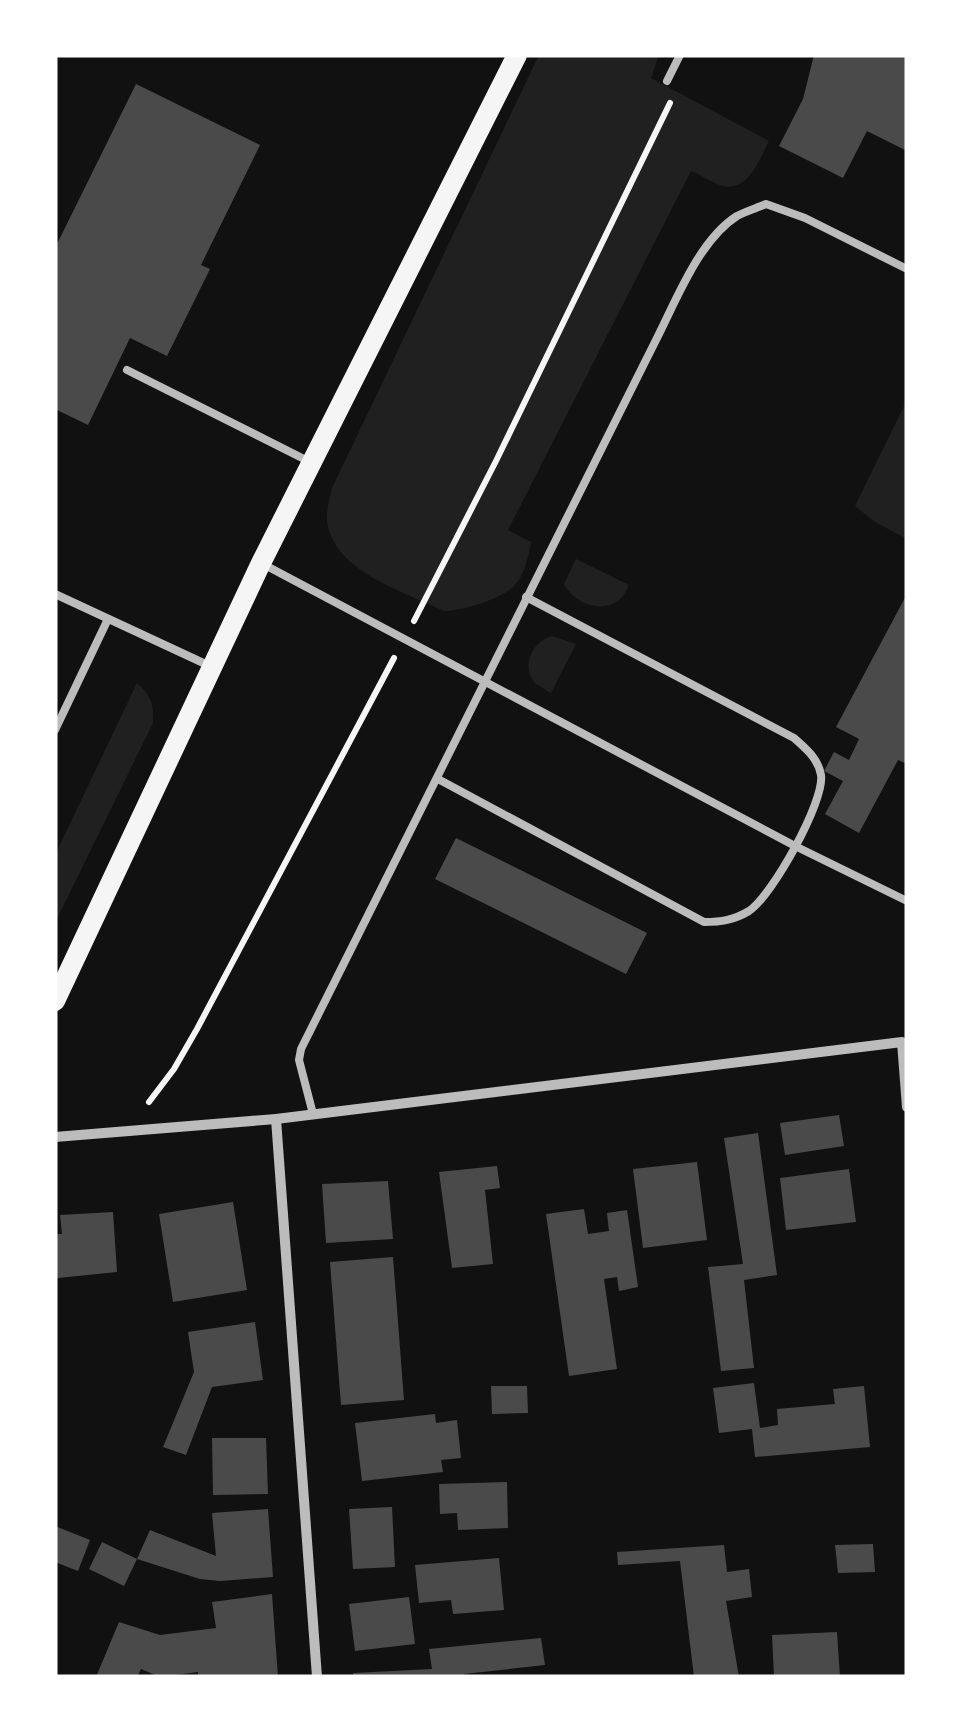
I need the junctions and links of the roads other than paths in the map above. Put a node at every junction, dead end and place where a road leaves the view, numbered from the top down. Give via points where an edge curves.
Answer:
1 (517, 55) edge
2 (680, 55) edge
3 (667, 81) dead end
4 (907, 268) edge
5 (127, 370) dead end
6 (312, 462) junction
7 (261, 562) junction
8 (55, 594) edge
9 (526, 597) junction
10 (108, 619) junction
11 (212, 668) junction
12 (485, 681) junction
13 (55, 730) edge
14 (438, 779) junction
15 (796, 846) junction
16 (907, 902) edge
17 (55, 1002) edge
18 (905, 1042) edge
19 (907, 1107) edge
20 (312, 1114) junction
21 (276, 1119) junction
22 (55, 1137) edge
23 (318, 1677) edge

1 - 6 main road
2 - 3 lane
4 - 9 lane via 766,204 715,235
5 - 6 lane
6 - 7 main road
7 - 11 main road
7 - 12 lane
8 - 10 lane
9 - 12 lane
9 - 15 lane via 794,738 818,761 822,780
10 - 11 lane
10 - 13 lane
11 - 17 main road
12 - 14 lane
12 - 15 lane
14 - 15 lane via 704,922 751,910
14 - 20 lane via 301,1049
15 - 16 lane
18 - 19 street
18 - 20 street
20 - 21 street
21 - 22 street
21 - 23 street

